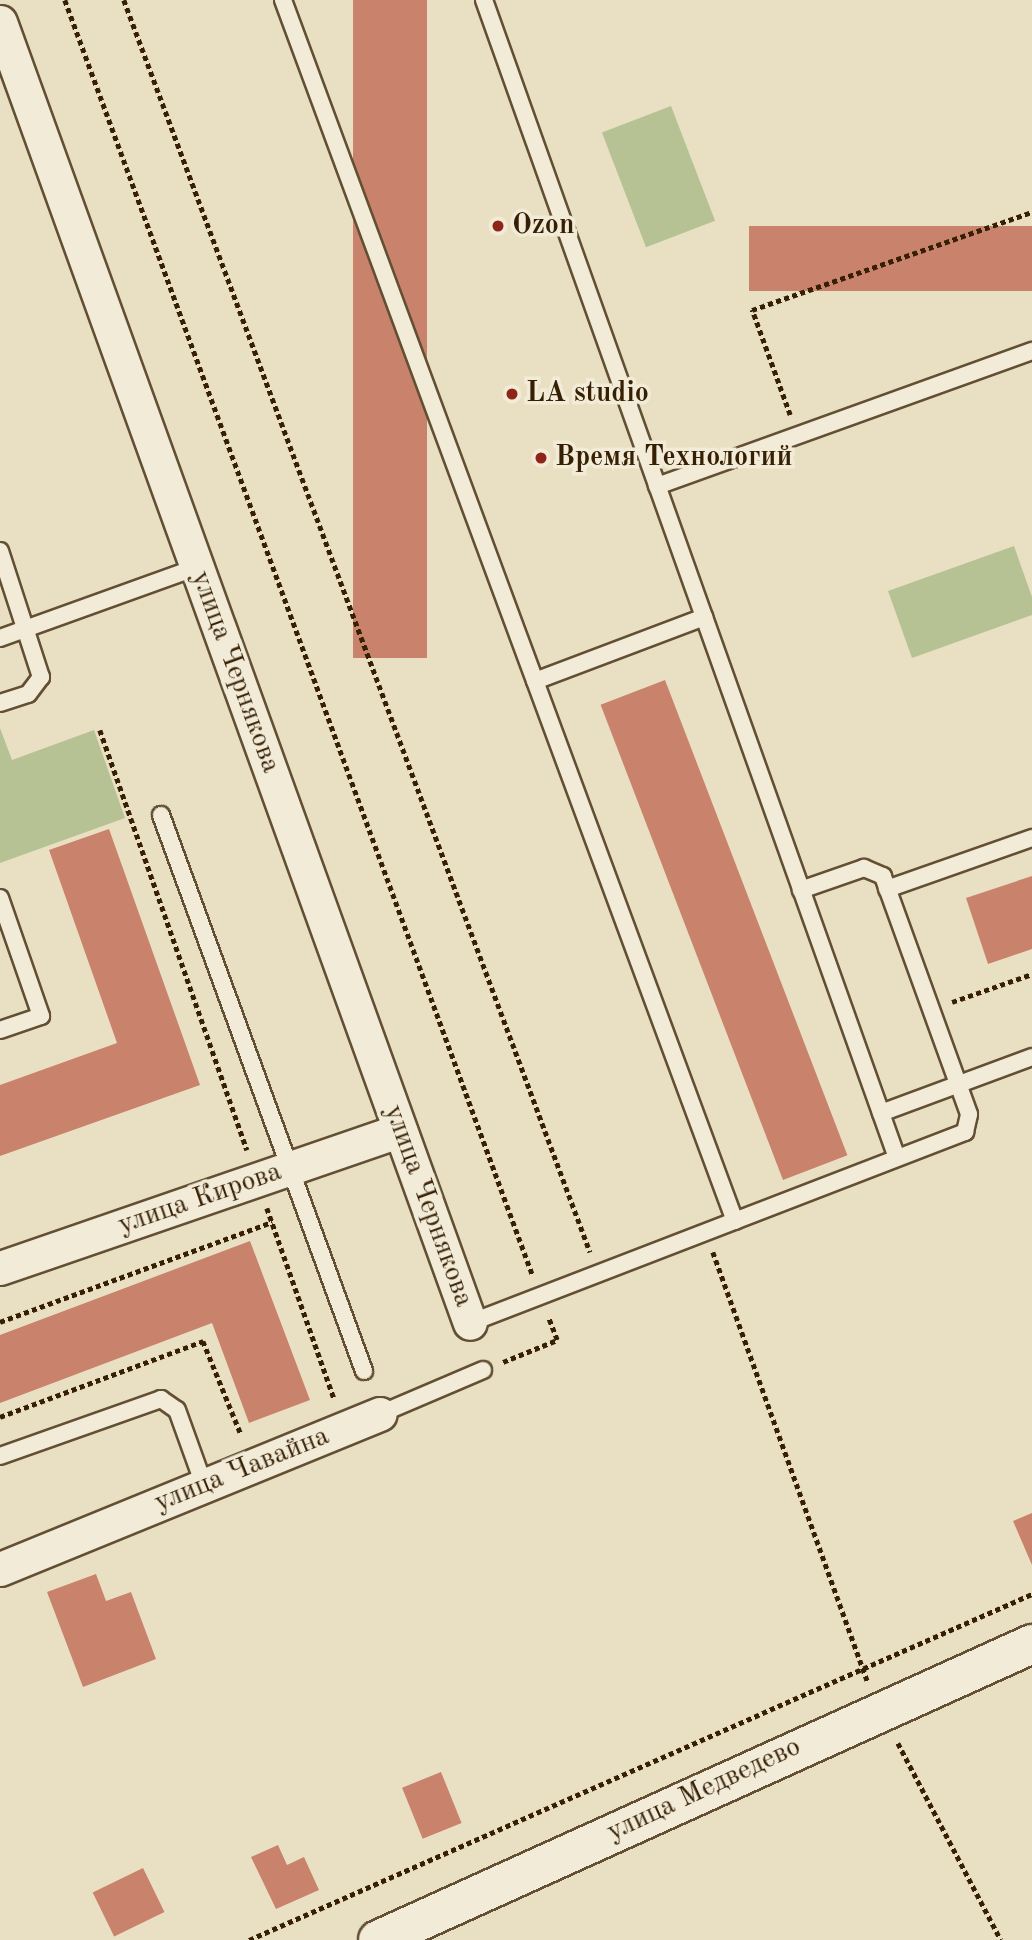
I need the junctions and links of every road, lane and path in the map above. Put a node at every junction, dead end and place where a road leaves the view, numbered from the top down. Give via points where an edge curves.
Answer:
1 (65, 0) edge
2 (124, 0) edge
3 (283, 0) edge
4 (484, 0) edge
5 (0, 22) edge
6 (1032, 212) edge
7 (1032, 351) edge
8 (797, 436) junction
9 (657, 486) junction
10 (0, 551) edge
11 (197, 567) junction
12 (704, 617) junction
13 (27, 629) junction
14 (0, 638) edge
15 (535, 681) junction
16 (0, 703) edge
17 (100, 730) dead end
18 (162, 815) dead end
19 (1032, 838) edge
20 (887, 889) junction
21 (801, 890) junction
22 (0, 898) edge
23 (1032, 974) edge
24 (931, 1009) junction
25 (0, 1030) edge
26 (1032, 1057) edge
27 (959, 1085) junction
28 (881, 1113) junction
29 (400, 1130) junction
30 (897, 1158) junction
31 (272, 1174) junction
32 (735, 1221) junction
33 (272, 1222) junction
34 (706, 1232) junction
35 (0, 1268) edge
36 (598, 1274) junction
37 (541, 1296) junction
38 (0, 1322) edge
39 (470, 1323) joint
40 (483, 1370) joint
41 (364, 1371) dead end
42 (380, 1414) joint
43 (344, 1429) junction
44 (0, 1455) edge
45 (204, 1485) junction
46 (0, 1569) edge
47 (1032, 1594) edge
48 (1032, 1644) edge
49 (861, 1667) junction
50 (881, 1708) junction
51 (249, 1940) edge
52 (379, 1940) edge
53 (1000, 1940) edge

1 - 37 path
2 - 36 path
3 - 15 lane
4 - 9 lane
5 - 11 street, улица Чернякова
6 - 8 path via 752,310
7 - 8 lane
8 - 9 lane
9 - 12 lane
10 - 13 lane
11 - 13 lane
11 - 29 street, улица Чернякова
12 - 15 lane
12 - 21 lane
13 - 14 lane
13 - 16 lane via 41,670 40,684
15 - 32 lane
17 - 31 path
18 - 31 lane
19 - 20 lane
20 - 21 lane via 871,867
20 - 24 lane
21 - 28 lane
22 - 25 lane via 41,1016
23 - 24 path
24 - 27 lane
26 - 27 lane
27 - 28 lane
27 - 30 lane via 969,1114 965,1132
28 - 30 lane
29 - 31 street, улица Кирова
29 - 39 street, улица Чернякова
30 - 32 lane
31 - 33 path
31 - 35 street, улица Кирова
31 - 41 lane
32 - 34 lane
33 - 38 path
33 - 43 path
34 - 36 lane
34 - 49 path
36 - 37 lane
37 - 39 lane
37 - 40 path via 557,1340
40 - 42 lane, улица Чавайна
42 - 43 street, улица Чавайна
43 - 45 street, улица Чавайна
44 - 45 lane via 161,1399 177,1410
45 - 46 street, улица Чавайна
47 - 49 path
48 - 50 street, улица Медведево
49 - 50 path
49 - 51 path
50 - 52 street, улица Медведево
50 - 53 path

